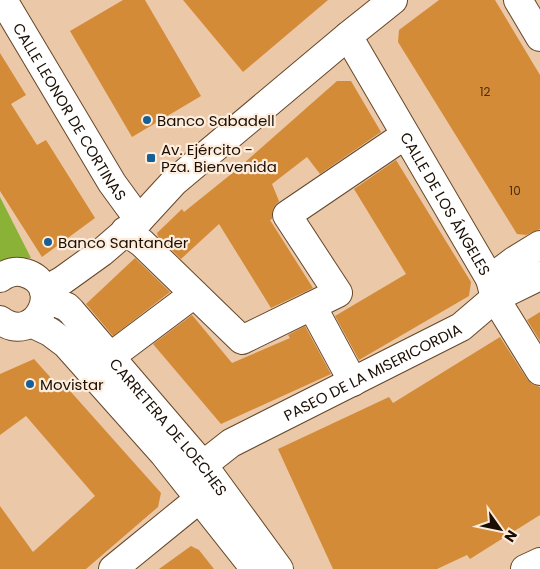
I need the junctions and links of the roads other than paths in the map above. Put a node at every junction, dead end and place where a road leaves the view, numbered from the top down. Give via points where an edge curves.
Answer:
1 (4, 0) edge
2 (394, 0) edge
3 (518, 0) edge
4 (348, 36) junction
5 (540, 36) edge
6 (405, 134) junction
7 (132, 225) junction
8 (540, 245) edge
9 (540, 276) edge
10 (0, 278) edge
11 (492, 289) junction
12 (44, 294) junction
13 (194, 294) junction
14 (312, 306) junction
15 (9, 324) edge
16 (110, 357) junction
17 (540, 371) edge
18 (353, 382) junction
19 (203, 465) junction
20 (199, 499) junction
21 (540, 562) edge
22 (113, 569) edge
23 (255, 569) edge
24 (279, 569) edge
25 (525, 569) edge

1 - 7 street, CALLE LEONOR DE CORTINAS via 112,183
2 - 4 street
3 - 5 street
4 - 6 street, CALLE DE LOS ÁNGELES
4 - 7 street via 174,182
6 - 11 street, CALLE DE LOS ÁNGELES
6 - 14 street via 288,215 338,293
7 - 12 street via 102,252
7 - 13 street, CALLE LEONOR DE CORTINAS via 142,243
8 - 11 street, PASEO DE LA MISERICORDIA via 514,261
9 - 11 street, PASEO DE LA MISERICORDIA
10 - 12 street, CARRETERA DE LOECHES via 24,272 36,279
11 - 17 street, CALLE DE LOS ÁNGELES
11 - 18 street, PASEO DE LA MISERICORDIA via 461,327
12 - 15 street via 42,313
12 - 16 street, CARRETERA DE LOECHES via 67,307
13 - 14 street, CALLE LEONOR DE CORTINAS via 242,340
13 - 16 street
14 - 18 street
15 - 20 street, CARRETERA DE LOECHES via 50,332 66,344 164,454
16 - 19 street, CARRETERA DE LOECHES
18 - 19 street, PASEO DE LA MISERICORDIA via 231,443
19 - 24 street, CARRETERA DE LOECHES
20 - 22 street
20 - 23 street, CARRETERA DE LOECHES
21 - 25 street

